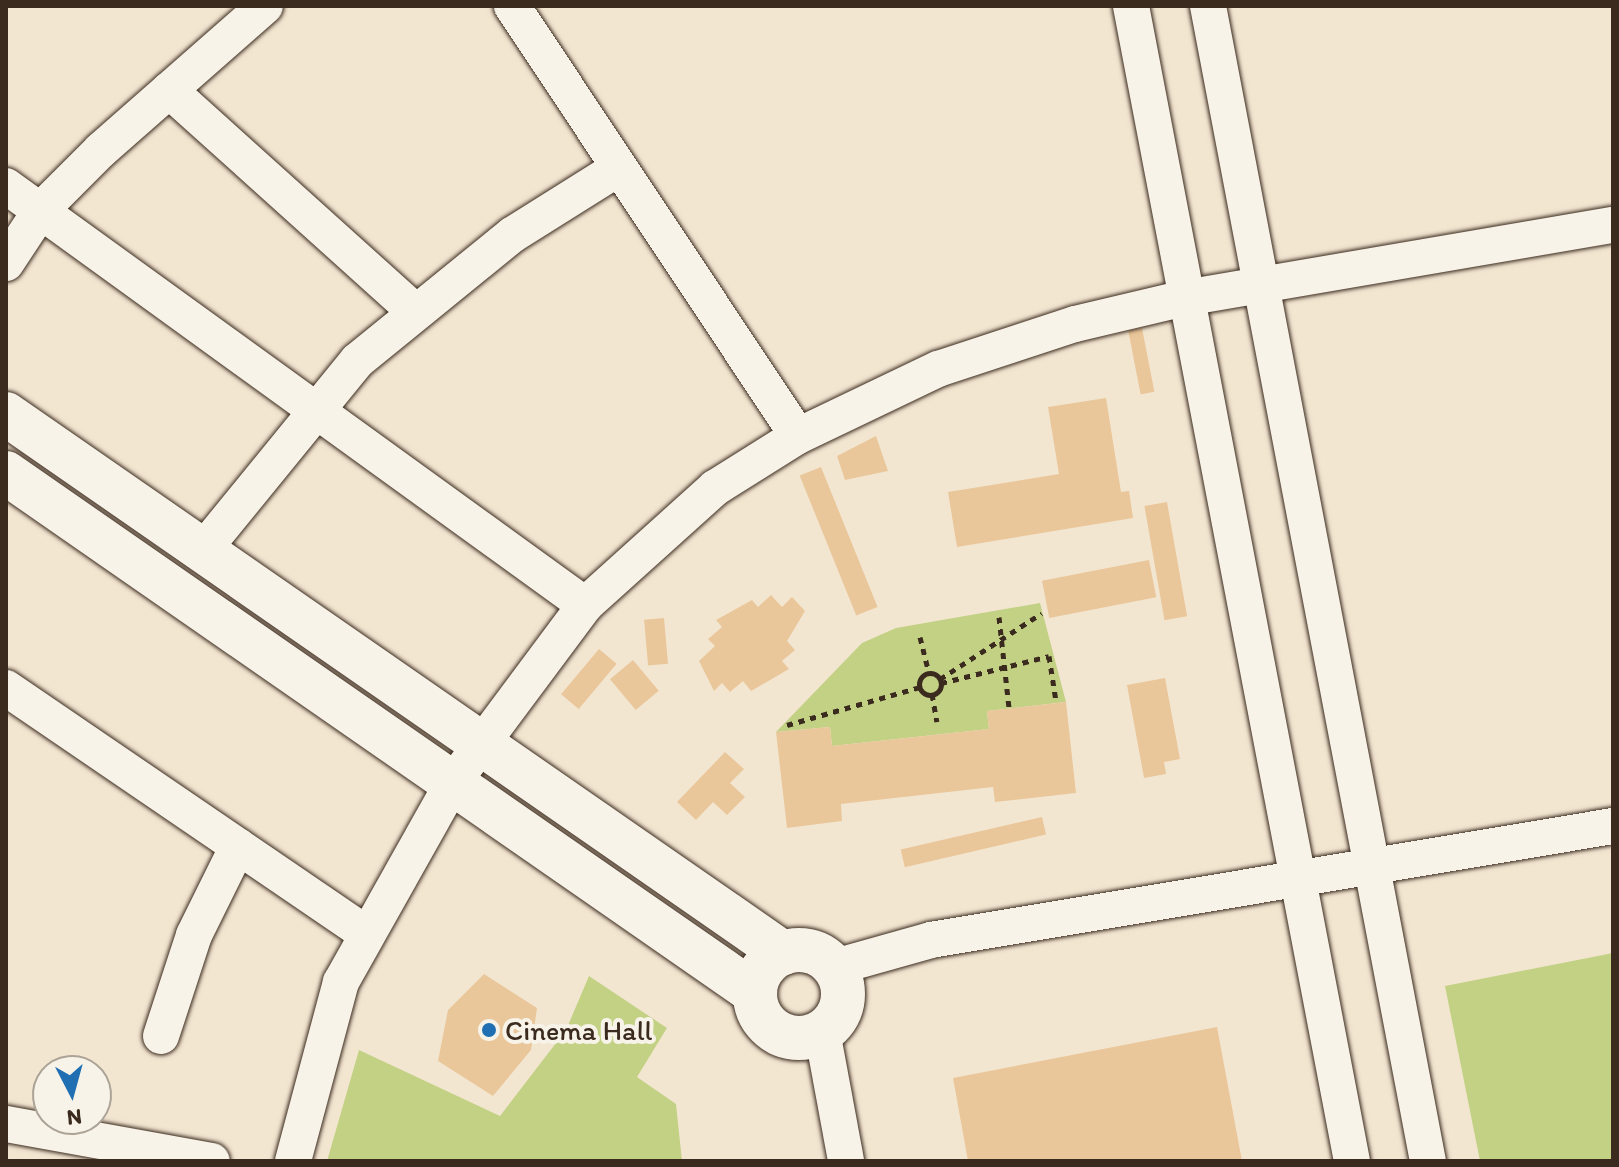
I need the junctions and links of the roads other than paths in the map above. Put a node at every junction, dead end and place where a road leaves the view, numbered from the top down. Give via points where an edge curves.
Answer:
1 (265, 6) edge
2 (512, 6) edge
3 (1131, 6) edge
4 (1208, 6) edge
5 (169, 90) junction
6 (619, 168) junction
7 (6, 186) edge
8 (41, 210) junction
9 (1613, 225) edge
10 (6, 263) edge
11 (1258, 285) junction
12 (1185, 298) junction
13 (413, 310) junction
14 (316, 406) junction
15 (6, 414) edge
16 (798, 436) junction
17 (6, 473) edge
18 (203, 550) junction
19 (585, 605) junction
20 (6, 688) edge
21 (482, 743) junction
22 (454, 781) junction
23 (1613, 826) edge
24 (238, 846) junction
25 (1375, 864) junction
26 (1301, 875) junction
27 (367, 934) junction
28 (783, 953) junction
29 (835, 967) junction
30 (755, 993) junction
31 (822, 1031) junction
32 (161, 1036) dead end
33 (6, 1124) edge
34 (212, 1161) edge
35 (293, 1161) edge
36 (846, 1161) edge
37 (1352, 1161) edge
38 (1428, 1161) edge

1 - 5 street
2 - 6 street
3 - 12 street
4 - 11 street
5 - 8 street
5 - 13 street
6 - 13 street
6 - 16 street
7 - 8 street
8 - 10 street
8 - 14 street
9 - 11 street
11 - 12 street
11 - 25 street
12 - 16 street via 938,369
12 - 26 street
13 - 14 street
14 - 18 street
14 - 19 street
15 - 18 main road
16 - 19 street via 715,488
17 - 22 main road
18 - 21 main road
19 - 21 street
20 - 24 street
21 - 22 street
21 - 28 main road
22 - 27 street
22 - 30 main road
23 - 25 street
24 - 27 street
24 - 32 street via 194,935
25 - 26 street
25 - 38 street
26 - 29 street via 931,940
26 - 37 street
27 - 35 street via 341,982
28 - 29 main road via 807,950
28 - 30 main road via 764,968
29 - 31 main road via 843,998
30 - 31 main road via 760,1013 776,1031 799,1038
31 - 36 street
33 - 34 street

